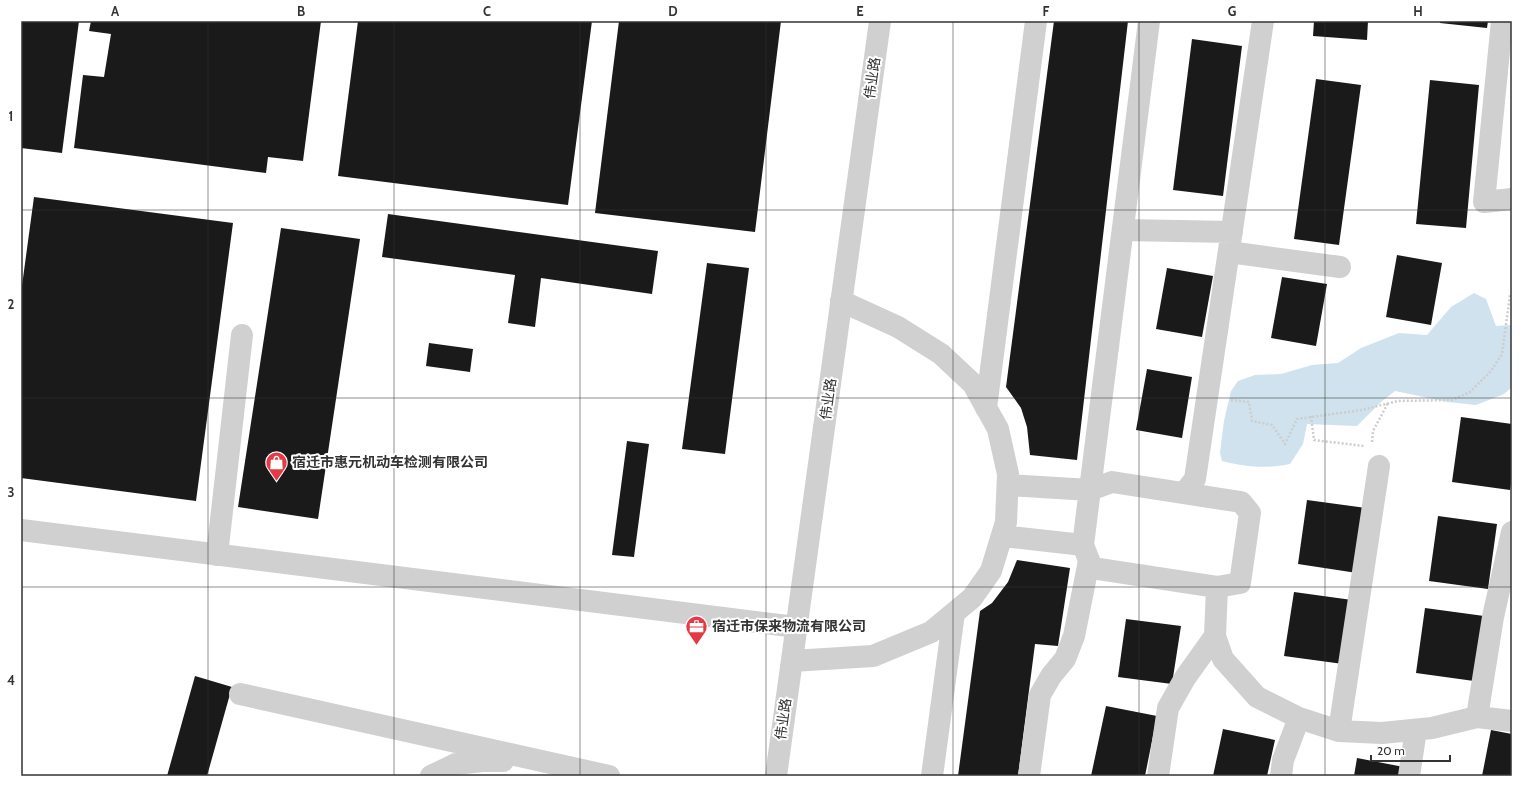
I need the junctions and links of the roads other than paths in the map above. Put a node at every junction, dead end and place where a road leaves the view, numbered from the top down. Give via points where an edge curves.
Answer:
1 (880, 21) edge
2 (1036, 21) edge
3 (1150, 21) edge
4 (1263, 21) edge
5 (1502, 21) edge
6 (1512, 199) edge
7 (1123, 230) junction
8 (1230, 242) junction
9 (1340, 267) dead end
10 (841, 301) junction
11 (242, 335) dead end
12 (986, 408) junction
13 (1376, 456) road end
14 (1008, 485) junction
15 (1090, 490) junction
16 (1184, 493) junction
17 (21, 530) edge
18 (1512, 532) edge
19 (1002, 536) junction
20 (1086, 553) junction
21 (217, 555) junction
22 (1217, 587) junction
23 (954, 613) junction
24 (796, 627) junction
25 (1214, 636) junction
26 (792, 661) junction
27 (240, 694) dead end
28 (1477, 717) junction
29 (1299, 718) junction
30 (1512, 721) edge
31 (1416, 730) junction
32 (1339, 731) junction
33 (548, 763) junction
34 (430, 776) edge
35 (608, 776) edge
36 (776, 776) edge
37 (932, 776) edge
38 (1029, 776) edge
39 (1158, 776) edge
40 (1281, 776) edge
41 (1410, 776) edge

1 - 10 street, 伟业路
2 - 12 street
3 - 7 street
4 - 8 street
5 - 6 street via 1484,202
7 - 8 street
7 - 15 street
8 - 9 street
8 - 16 street via 1195,479
10 - 12 street via 898,327 941,354 973,384
10 - 24 street, 伟业路
11 - 21 street
12 - 14 street via 998,429
13 - 32 street
14 - 15 street
14 - 19 street via 1006,522
15 - 16 street via 1112,482
15 - 20 street
16 - 22 street via 1241,502 1250,512 1240,583
17 - 21 street
18 - 28 street via 1493,617
19 - 20 street
19 - 23 street via 991,570 972,598
20 - 22 street via 1092,568
20 - 38 street via 1074,636 1065,659 1040,695
21 - 24 street
22 - 25 street
23 - 26 street via 931,632 873,656
23 - 37 street
24 - 26 street, 伟业路
25 - 29 street via 1223,659 1257,697
25 - 39 street via 1168,708
26 - 36 street, 伟业路
27 - 33 street
28 - 30 street
28 - 31 street
29 - 32 street
29 - 40 street via 1283,760
31 - 32 street via 1382,733
31 - 41 street
33 - 34 street via 482,761 456,764
33 - 35 street

